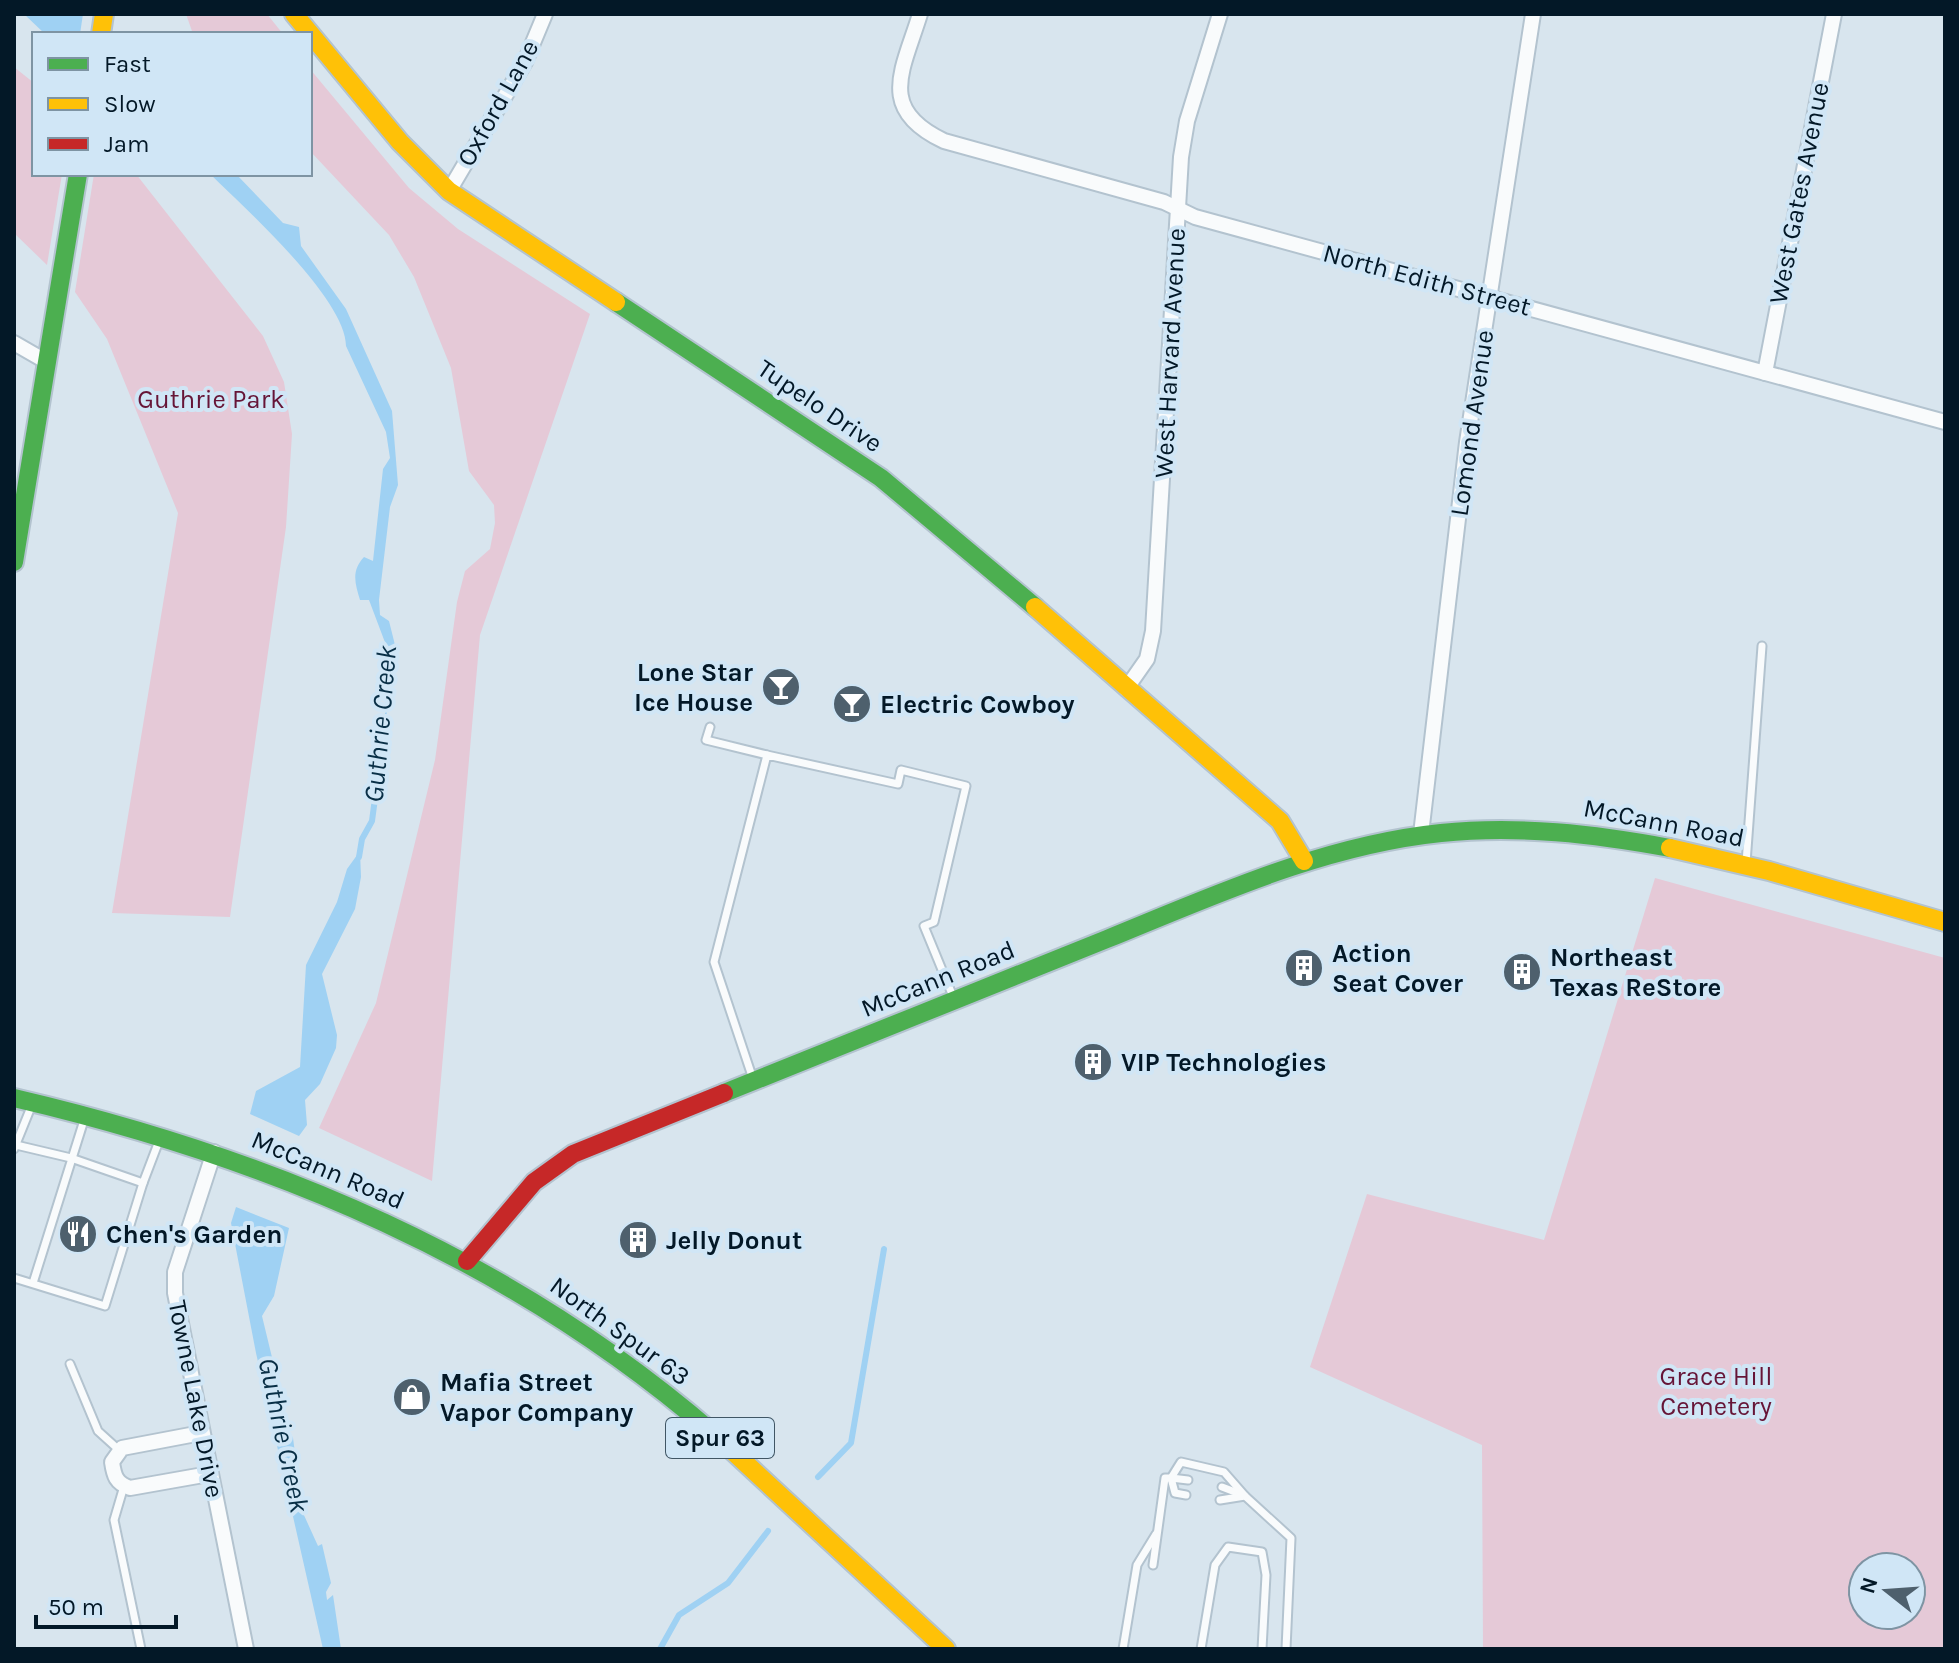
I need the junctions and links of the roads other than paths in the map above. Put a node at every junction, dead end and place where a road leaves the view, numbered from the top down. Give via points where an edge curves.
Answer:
1 (294, 14) edge
2 (545, 14) edge
3 (920, 14) edge
4 (1220, 14) edge
5 (1533, 14) edge
6 (1834, 14) edge
7 (309, 32) edge
8 (312, 36) edge
9 (78, 176) edge
10 (449, 191) junction
11 (1179, 209) junction
12 (1490, 297) junction
13 (14, 343) edge
14 (47, 362) junction
15 (1765, 373) junction
16 (1945, 422) edge
17 (14, 562) edge
18 (1762, 646) dead end
19 (1126, 689) junction
20 (710, 727) dead end
21 (767, 755) junction
22 (1421, 834) junction
23 (1304, 861) junction
24 (1746, 865) junction
25 (1945, 922) edge
26 (955, 1001) junction
27 (753, 1079) junction
28 (14, 1098) edge
29 (33, 1102) junction
30 (86, 1114) junction
31 (162, 1134) junction
32 (15, 1147) edge
33 (214, 1152) junction
34 (71, 1158) junction
35 (143, 1183) junction
36 (467, 1261) junction
37 (14, 1278) edge
38 (33, 1283) junction
39 (70, 1364) dead end
40 (201, 1433) junction
41 (119, 1450) junction
42 (209, 1474) junction
43 (1171, 1478) junction
44 (1188, 1480) dead end
45 (124, 1486) junction
46 (1222, 1487) dead end
47 (1186, 1495) dead end
48 (1245, 1496) junction
49 (1220, 1500) dead end
50 (1157, 1532) junction
51 (1153, 1565) dead end
52 (141, 1649) edge
53 (246, 1649) edge
54 (946, 1649) edge
55 (1123, 1649) edge
56 (1201, 1649) edge
57 (1262, 1649) edge
58 (1286, 1649) edge

1 - 7 street, Tupelo Drive
2 - 10 street, Oxford Lane via 525,62
3 - 11 street, North Edith Street via 898,91 915,124 953,145
4 - 11 street, West Harvard Avenue via 1185,132
5 - 12 street, Lomond Avenue
6 - 15 street, West Gates Avenue
8 - 10 street, Tupelo Drive via 400,142
9 - 14 street
10 - 19 street, Tupelo Drive via 881,478
11 - 12 street, North Edith Street
11 - 19 street, West Harvard Avenue via 1153,631 1145,664
12 - 15 street, North Edith Street
12 - 22 street, Lomond Avenue via 1463,473
13 - 14 street
14 - 17 street
15 - 16 street, North Edith Street
18 - 24 lane
19 - 23 street, Tupelo Drive via 1280,821
20 - 21 lane via 706,740
21 - 26 lane via 898,784 901,770 966,786 934,922 924,926
21 - 27 lane via 714,962
22 - 23 street, McCann Road
22 - 24 street, McCann Road via 1561,829 1649,840
23 - 26 street, McCann Road
24 - 25 street, McCann Road
26 - 27 street, McCann Road
27 - 36 street, McCann Road via 550,1167
28 - 29 street, McCann Road / Spur 63
29 - 30 street, McCann Road / Spur 63
29 - 32 lane
30 - 31 street, McCann Road / Spur 63
30 - 34 lane
31 - 33 street, McCann Road / Spur 63
31 - 35 lane
32 - 34 lane
33 - 36 street, McCann Road / Spur 63 via 326,1194
33 - 40 street, Towne Lake Drive via 175,1272
34 - 35 lane
34 - 38 lane
35 - 38 lane via 105,1306
36 - 54 street, North Spur 63 / Spur 63 via 615,1356 707,1427
37 - 38 lane
39 - 41 lane via 98,1431
40 - 41 street
40 - 42 street, Towne Lake Drive
41 - 45 street via 112,1462 115,1478
42 - 45 street
42 - 53 street, Towne Lake Drive
43 - 44 lane
43 - 47 lane via 1175,1493
43 - 48 lane via 1181,1462 1224,1472
43 - 50 lane via 1165,1478
45 - 52 lane via 114,1520
46 - 48 lane
48 - 49 lane
48 - 58 lane via 1291,1538
50 - 51 lane
50 - 55 lane via 1137,1565
56 - 57 lane via 1215,1565 1228,1547 1262,1552

